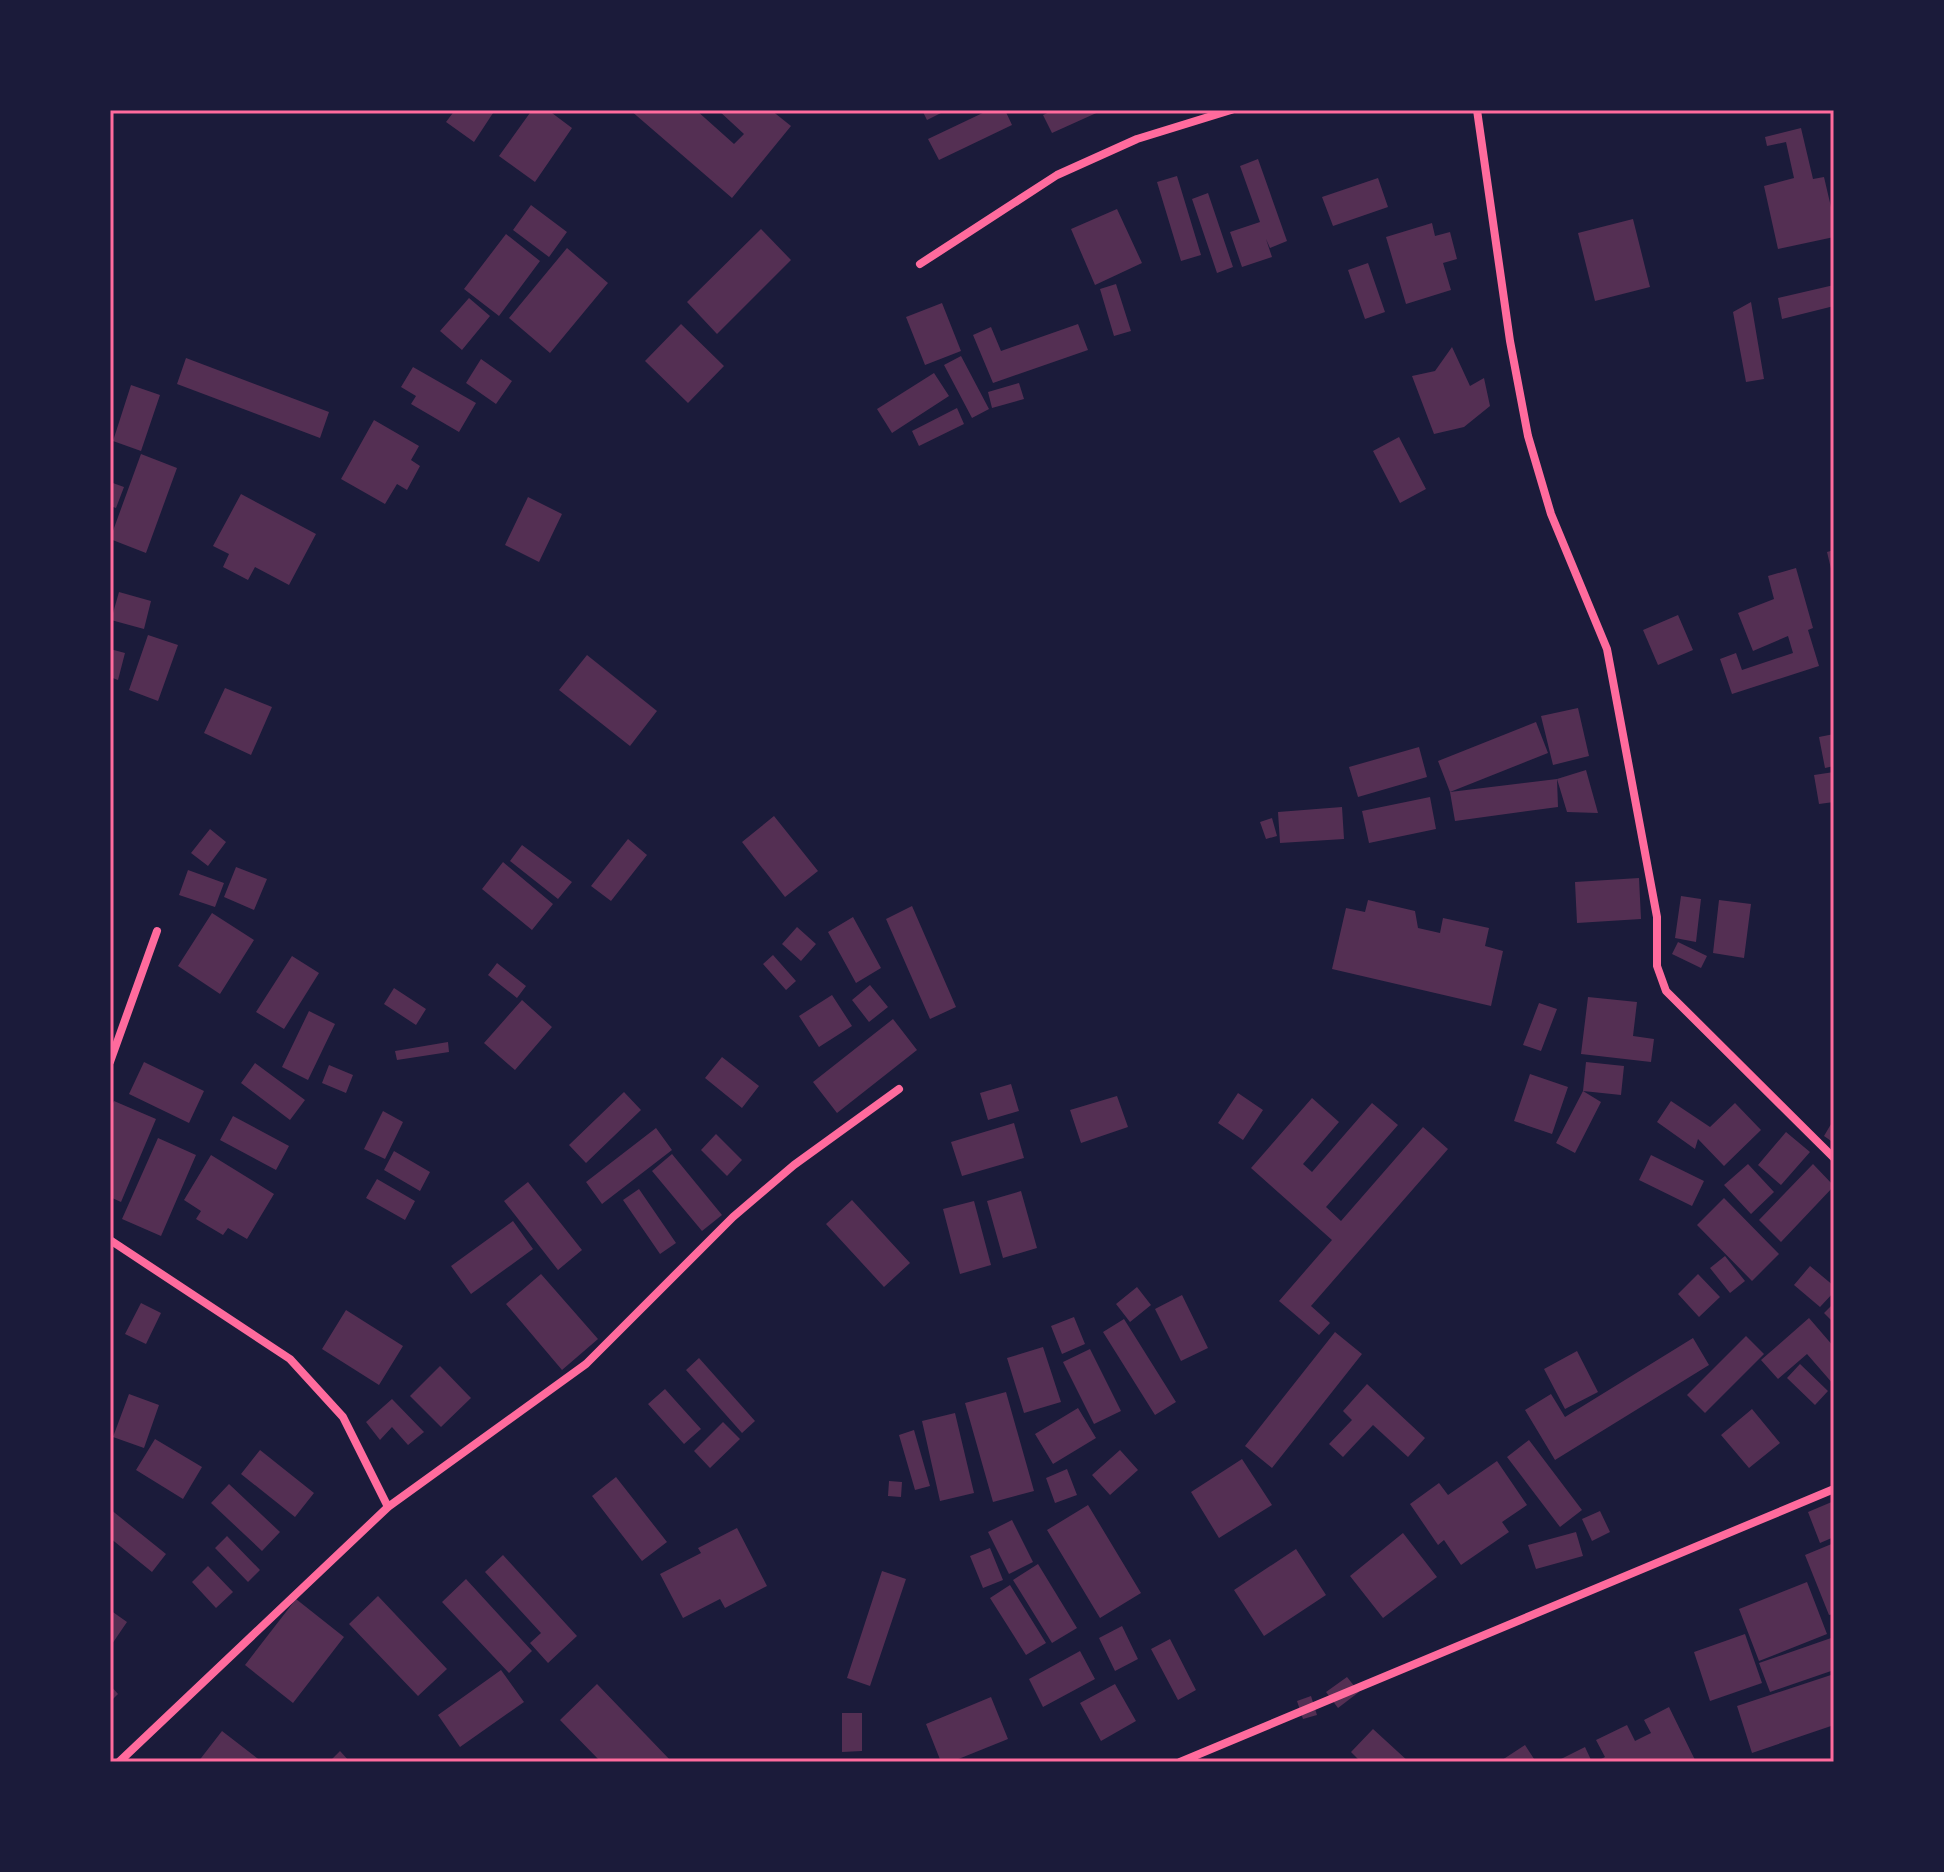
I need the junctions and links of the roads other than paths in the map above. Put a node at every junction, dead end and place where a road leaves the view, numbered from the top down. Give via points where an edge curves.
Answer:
1 (1231, 110) edge
2 (1477, 110) edge
3 (920, 264) dead end
4 (157, 931) dead end
5 (110, 1062) edge
6 (899, 1089) dead end
7 (1834, 1158) edge
8 (110, 1240) edge
9 (1834, 1489) edge
10 (388, 1507) junction
11 (119, 1762) edge
12 (1180, 1762) edge

1 - 3 street via 1137,139 1057,175
2 - 7 street via 1528,436 1551,514 1607,649 1657,917 1657,966 1666,991
4 - 5 street
6 - 10 street via 733,1217 586,1364
8 - 10 street via 290,1359 343,1417
9 - 12 street
10 - 11 street

